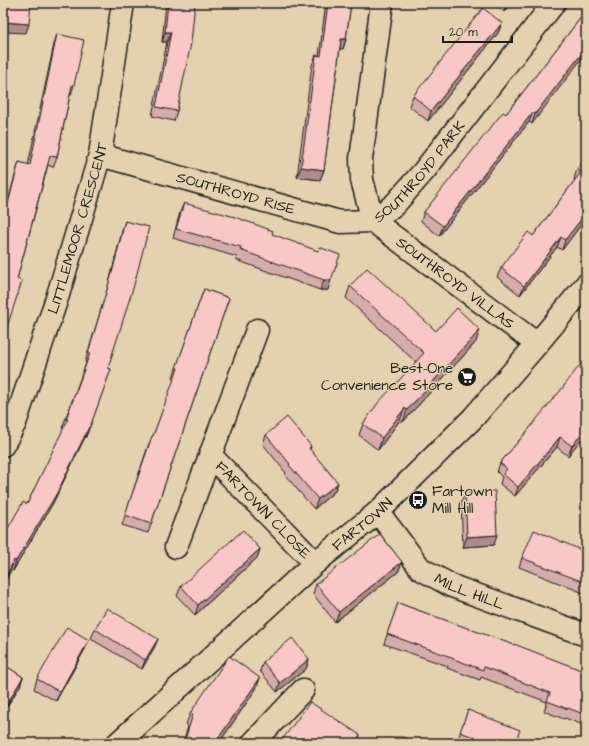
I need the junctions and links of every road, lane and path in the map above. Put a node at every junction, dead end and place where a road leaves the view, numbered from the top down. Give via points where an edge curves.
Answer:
1 (123, 3) edge
2 (382, 3) edge
3 (554, 3) edge
4 (100, 155) junction
5 (373, 221) junction
6 (586, 285) edge
7 (257, 330) dead end
8 (537, 344) junction
9 (3, 445) edge
10 (211, 456) junction
11 (378, 512) junction
12 (176, 547) dead end
13 (315, 563) junction
14 (586, 635) edge
15 (303, 690) dead end
16 (118, 743) edge
17 (253, 743) edge

1 - 4 street, LITTLEMOOR CRESCENT
2 - 5 street, SOUTHROYD PARK via 361,159 362,180
3 - 5 street, SOUTHROYD PARK via 424,171 395,204
4 - 5 street, SOUTHROYD RISE via 340,222
4 - 9 street, LITTLEMOOR CRESCENT via 58,295 15,423
5 - 8 street, SOUTHROYD VILLAS
6 - 8 street, FARTOWN
7 - 10 street, FARTOWN CLOSE
8 - 11 street, FARTOWN via 473,418
10 - 12 street, FARTOWN CLOSE
10 - 13 street, FARTOWN CLOSE
11 - 13 street, FARTOWN
11 - 14 street, MILL HILL via 421,569 452,586
13 - 16 street, FARTOWN
15 - 17 street

